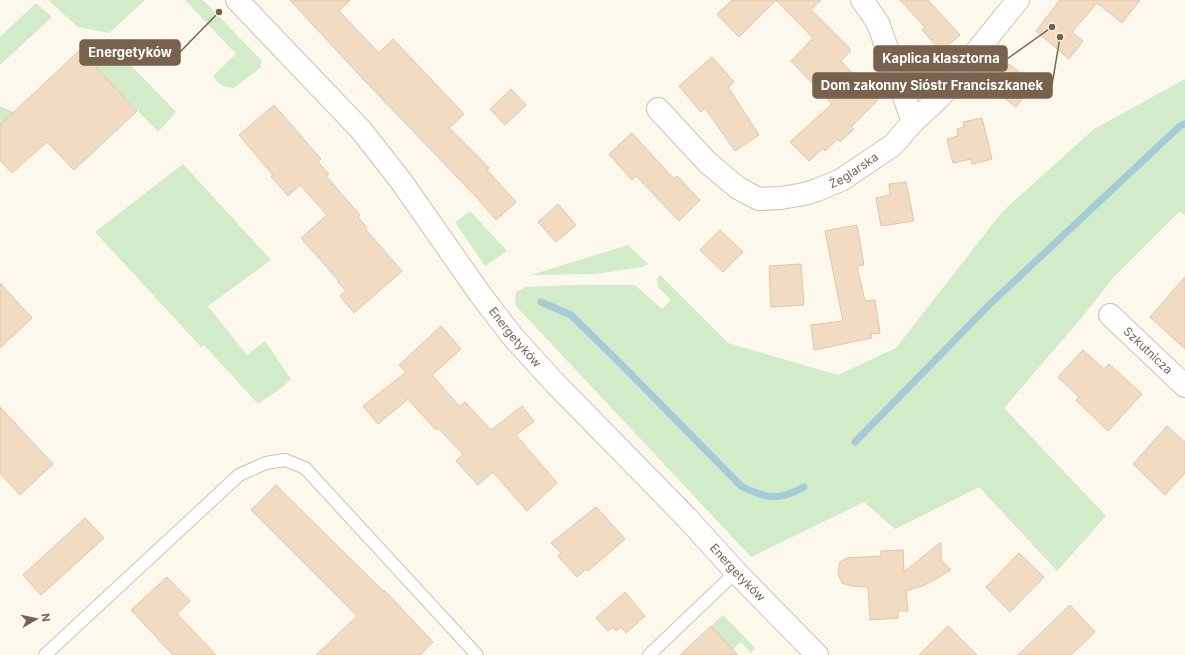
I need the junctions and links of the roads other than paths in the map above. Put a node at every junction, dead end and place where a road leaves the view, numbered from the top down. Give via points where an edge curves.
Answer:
1 (238, 0) edge
2 (862, 0) edge
3 (1018, 0) edge
4 (658, 109) dead end
5 (913, 122) junction
6 (1110, 315) dead end
7 (1185, 386) edge
8 (736, 572) junction
9 (45, 655) edge
10 (477, 655) edge
11 (649, 655) edge
12 (817, 655) edge

1 - 8 street, Energetyków via 365,136 401,181 513,337
2 - 5 street via 878,23
3 - 5 street, Żeglarska via 939,98
4 - 5 street, Żeglarska via 708,163 738,188 759,199 804,194 841,180 892,145
6 - 7 street, Szkutnicza
8 - 11 lane
8 - 12 street, Energetyków
9 - 10 lane via 239,475 266,463 285,460 305,468

